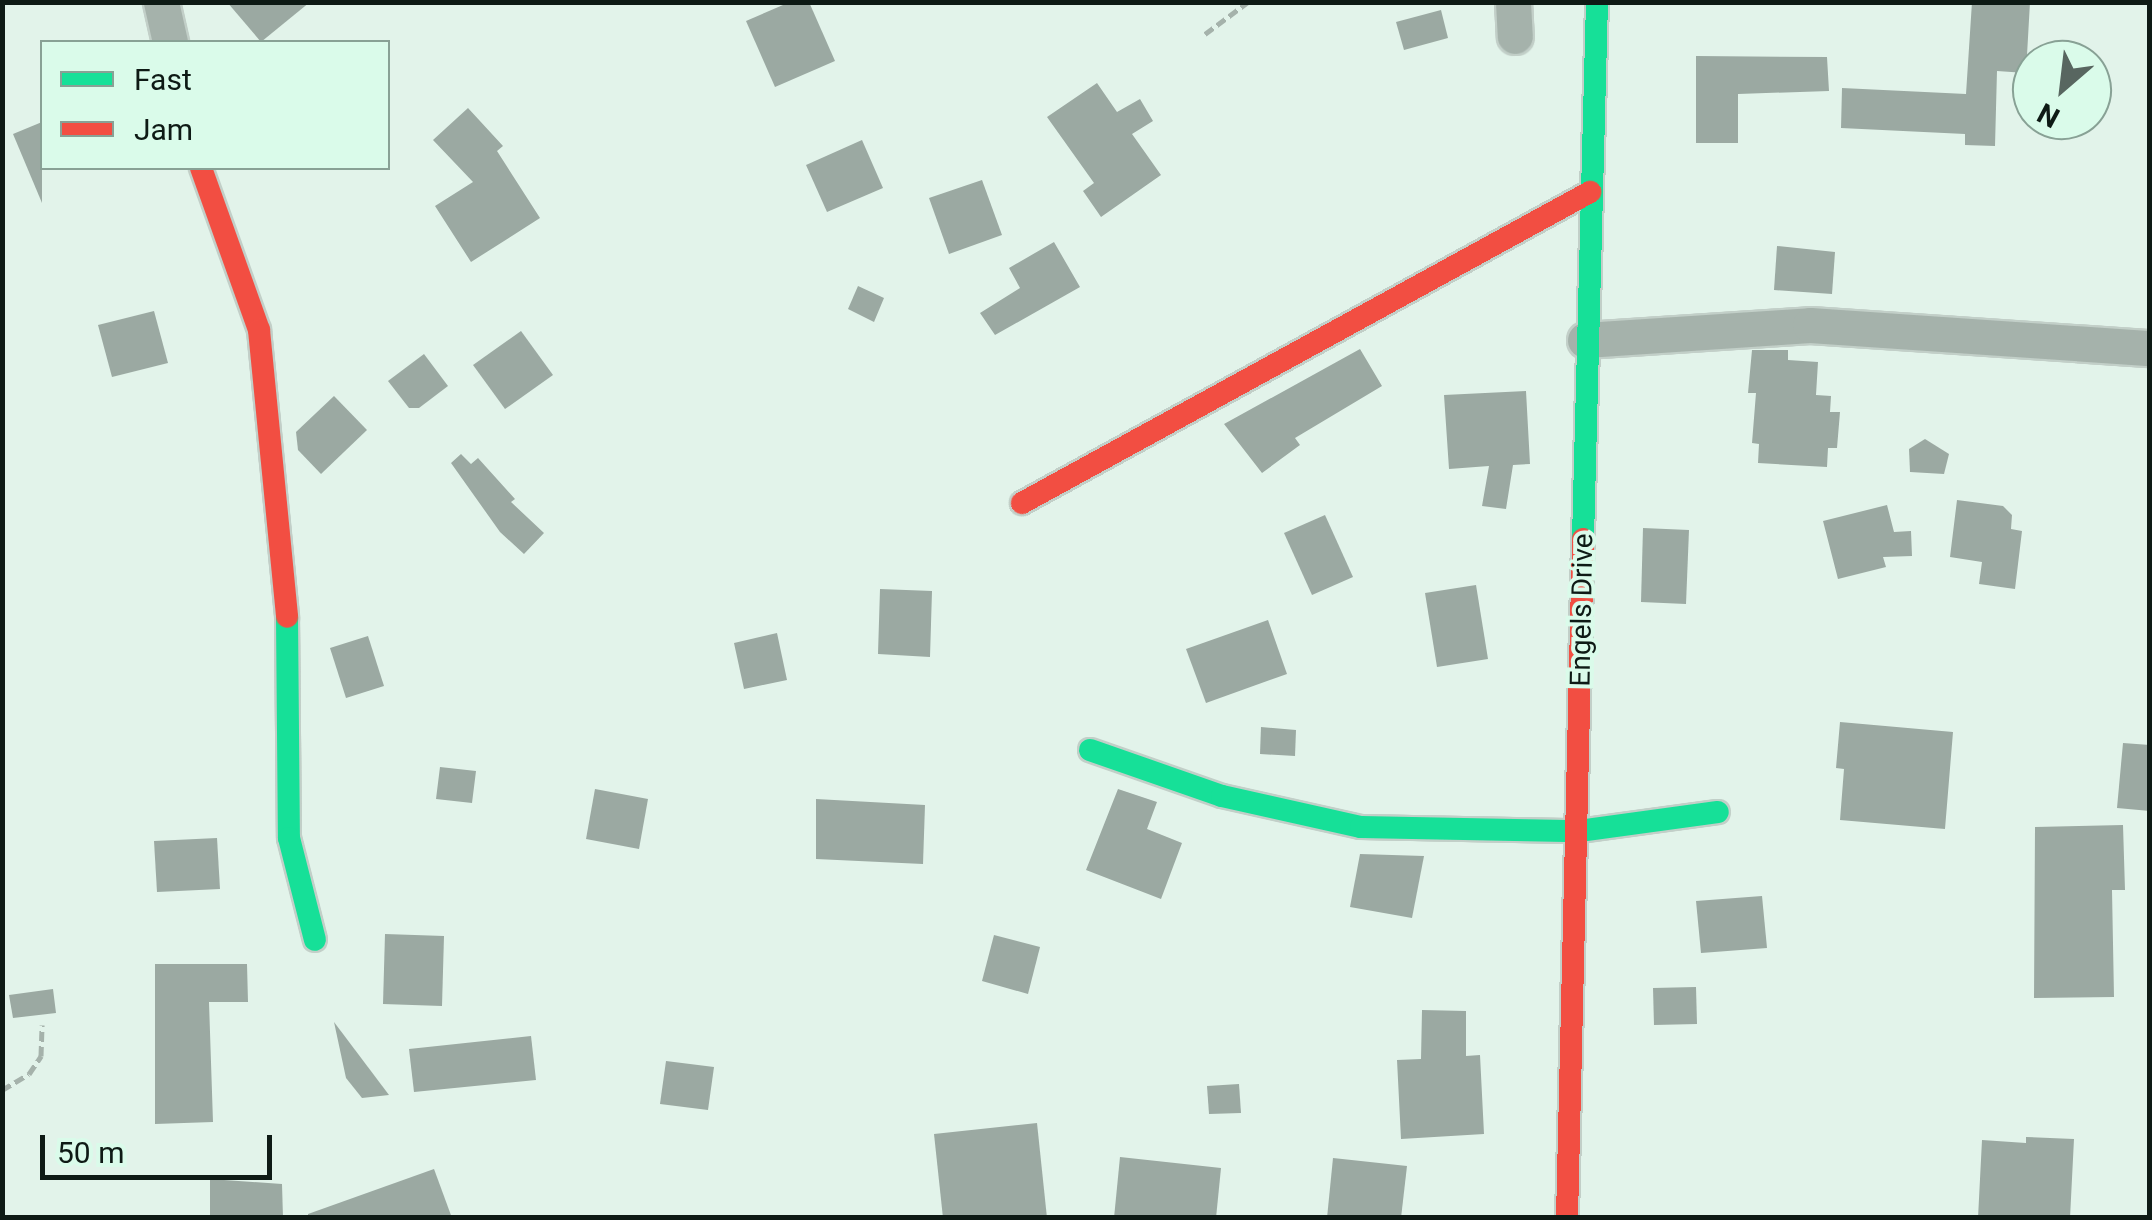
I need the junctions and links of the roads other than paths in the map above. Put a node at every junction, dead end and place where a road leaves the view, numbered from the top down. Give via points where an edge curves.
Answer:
1 (161, 2) edge
2 (1597, 2) edge
3 (170, 40) edge
4 (202, 170) edge
5 (1590, 192) junction
6 (1585, 340) junction
7 (2150, 348) edge
8 (1022, 503) dead end
9 (1090, 750) dead end
10 (1718, 812) dead end
11 (1579, 831) junction
12 (316, 940) dead end
13 (1567, 1218) edge

1 - 3 street
2 - 5 street, Engels Drive
4 - 12 street via 259,330 290,653 288,838
5 - 6 street, Engels Drive
5 - 8 street
6 - 7 street via 1810,326
6 - 11 street, Engels Drive
9 - 11 street via 1222,796 1361,826
10 - 11 street
11 - 13 street, Engels Drive

